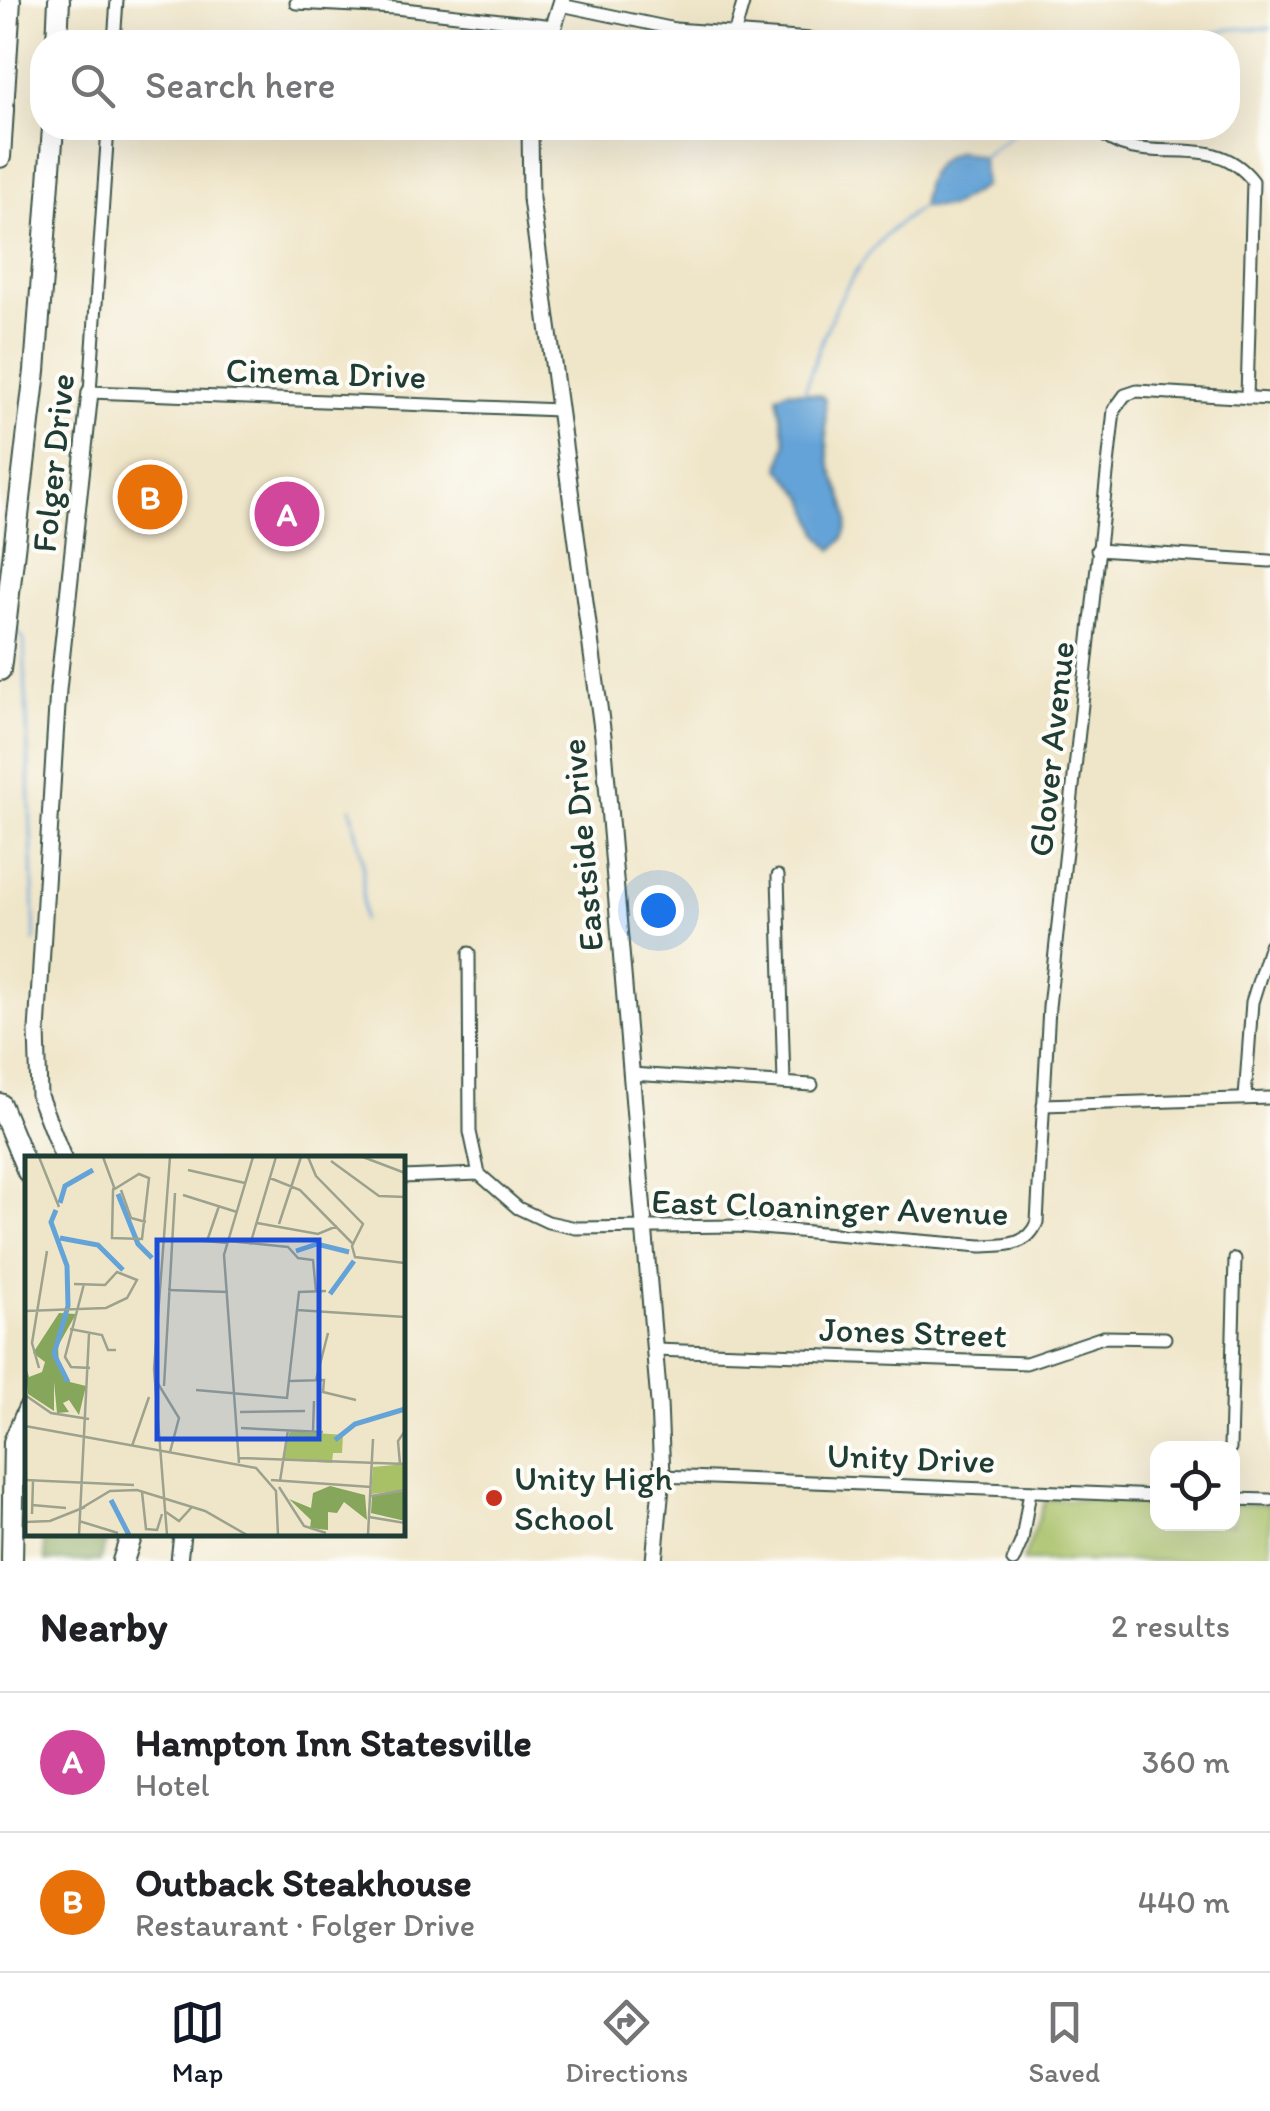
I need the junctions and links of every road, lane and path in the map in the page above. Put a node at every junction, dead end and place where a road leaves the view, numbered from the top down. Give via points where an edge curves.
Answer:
1 (10, 0) edge
2 (59, 0) edge
3 (117, 0) edge
4 (744, 0) edge
5 (561, 2) edge
6 (296, 3) dead end
7 (396, 4) edge
8 (58, 30) edge
9 (115, 30) edge
10 (531, 30) edge
11 (553, 30) edge
12 (675, 30) edge
13 (735, 30) edge
14 (52, 140) edge
15 (107, 140) edge
16 (530, 140) edge
17 (1113, 140) edge
18 (0, 158) edge
19 (90, 392) junction
20 (1247, 398) junction
21 (1270, 399) edge
22 (560, 410) junction
23 (1098, 550) junction
24 (1270, 561) edge
25 (0, 670) edge
26 (778, 876) dead end
27 (1270, 945) edge
28 (469, 953) dead end
29 (630, 1074) junction
30 (784, 1084) junction
31 (812, 1085) dead end
32 (1245, 1098) junction
33 (1270, 1098) edge
34 (0, 1104) edge
35 (1043, 1105) junction
36 (62, 1156) edge
37 (25, 1165) edge
38 (479, 1174) junction
39 (405, 1178) edge
40 (645, 1226) junction
41 (1236, 1260) dead end
42 (1165, 1338) dead end
43 (654, 1350) junction
44 (25, 1417) edge
45 (0, 1438) edge
46 (1230, 1441) edge
47 (662, 1476) junction
48 (1030, 1490) junction
49 (1150, 1496) edge
50 (1240, 1498) edge
51 (1270, 1500) edge
52 (131, 1536) edge
53 (144, 1536) edge
54 (182, 1536) edge
55 (12, 1561) edge
56 (123, 1561) edge
57 (136, 1561) edge
58 (178, 1561) edge
59 (654, 1561) edge
60 (1013, 1561) edge

1 - 18 highway
2 - 8 highway
3 - 9 street
4 - 13 street
5 - 11 street
5 - 12 street
6 - 7 street
7 - 10 street
14 - 25 highway via 35,371
15 - 19 street, Folger Drive
16 - 22 street, Eastside Drive via 531,199
17 - 20 street via 1225,156 1254,181
19 - 22 street, Cinema Drive
19 - 36 street, Folger Drive via 56,719 37,1032 39,1096
20 - 21 street
20 - 23 street, Glover Avenue via 1137,391 1119,401 1109,427
22 - 29 street, Eastside Drive via 603,736
23 - 24 street
23 - 35 street, Glover Avenue
26 - 30 street
27 - 32 street via 1252,1002
28 - 38 street via 470,1132
29 - 30 street
29 - 40 street, Eastside Drive
30 - 31 street
32 - 33 street
32 - 35 street
34 - 37 highway
35 - 40 street, East Cloaninger Avenue via 1037,1222 1023,1242 980,1246
38 - 39 street
38 - 40 street, East Cloaninger Avenue via 497,1194 548,1222
40 - 43 street, Eastside Drive
41 - 46 street
42 - 43 street, Jones Street via 1103,1337 1026,1363
43 - 47 street, Eastside Drive
44 - 55 highway via 14,1442
45 - 55 highway
47 - 48 street, Unity Drive
47 - 59 street, Eastside Drive
48 - 49 street, Unity Drive
48 - 60 street
50 - 51 street
52 - 56 highway
53 - 57 highway
54 - 58 street

